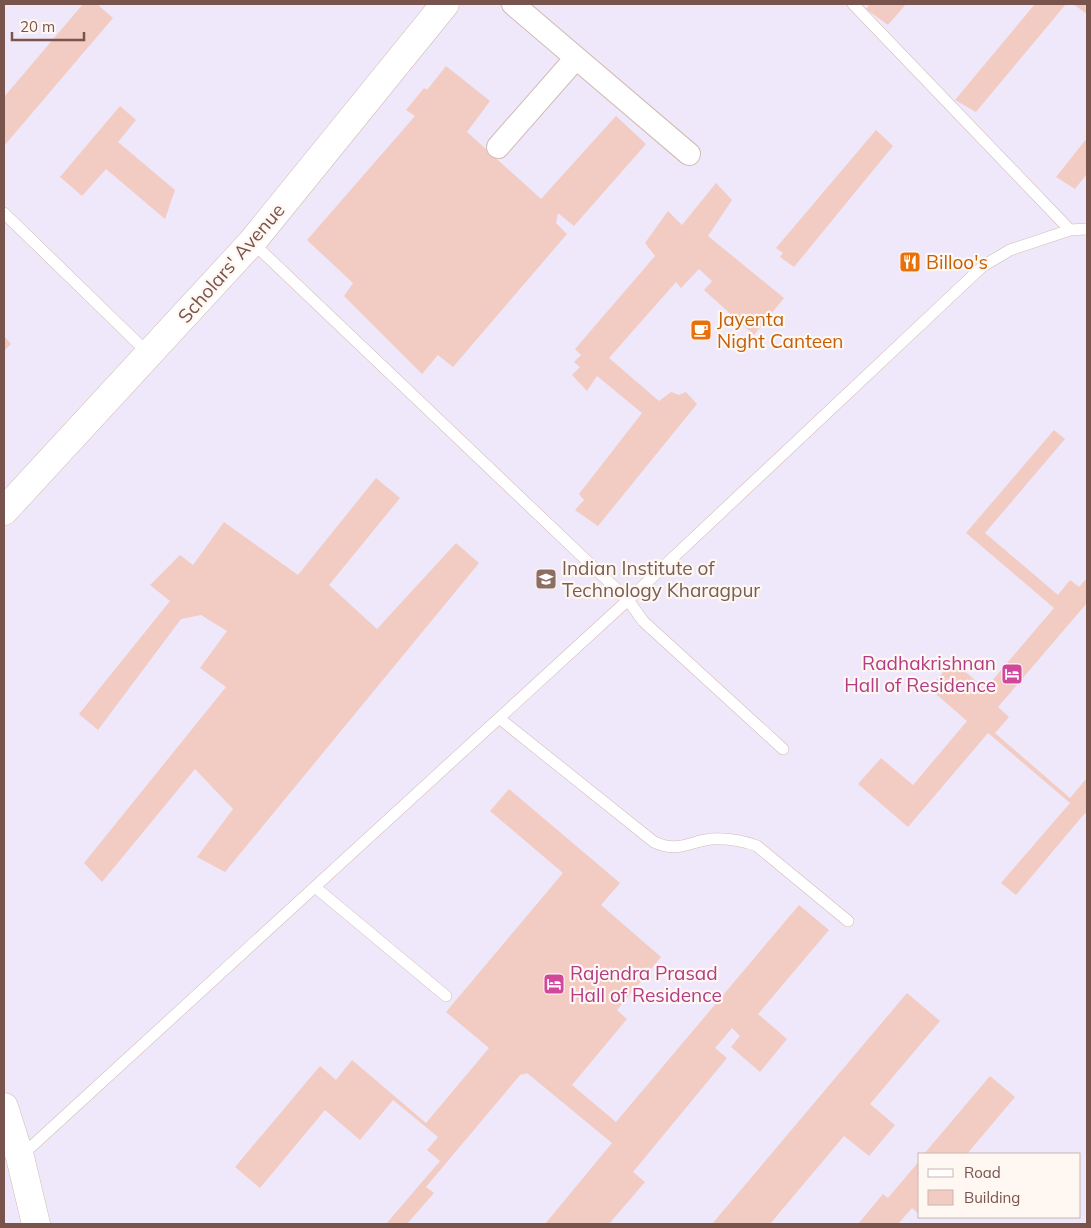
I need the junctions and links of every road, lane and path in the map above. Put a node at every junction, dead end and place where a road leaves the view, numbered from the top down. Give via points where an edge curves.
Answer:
1 (445, 4) edge
2 (513, 4) edge
3 (853, 4) edge
4 (576, 58) junction
5 (498, 147) dead end
6 (689, 154) dead end
7 (4, 213) edge
8 (1087, 229) edge
9 (1070, 230) junction
10 (252, 242) junction
11 (149, 354) junction
12 (4, 510) edge
13 (628, 600) junction
14 (499, 718) junction
15 (783, 749) dead end
16 (315, 887) junction
17 (848, 921) dead end
18 (446, 996) dead end
19 (4, 1107) edge
20 (20, 1157) junction
21 (36, 1224) edge

1 - 10 street, Scholars' Avenue
2 - 4 street
3 - 9 lane
4 - 5 street
4 - 6 street
7 - 11 lane
8 - 9 lane
9 - 13 lane via 1010,250 983,266
10 - 11 street, Scholars' Avenue
10 - 13 lane
11 - 12 street, Scholars' Avenue
13 - 14 lane
13 - 15 lane via 643,621
14 - 16 lane
14 - 17 lane via 654,842 665,847 677,847 729,838 757,846
16 - 18 lane
16 - 20 lane
19 - 20 street
20 - 21 street

